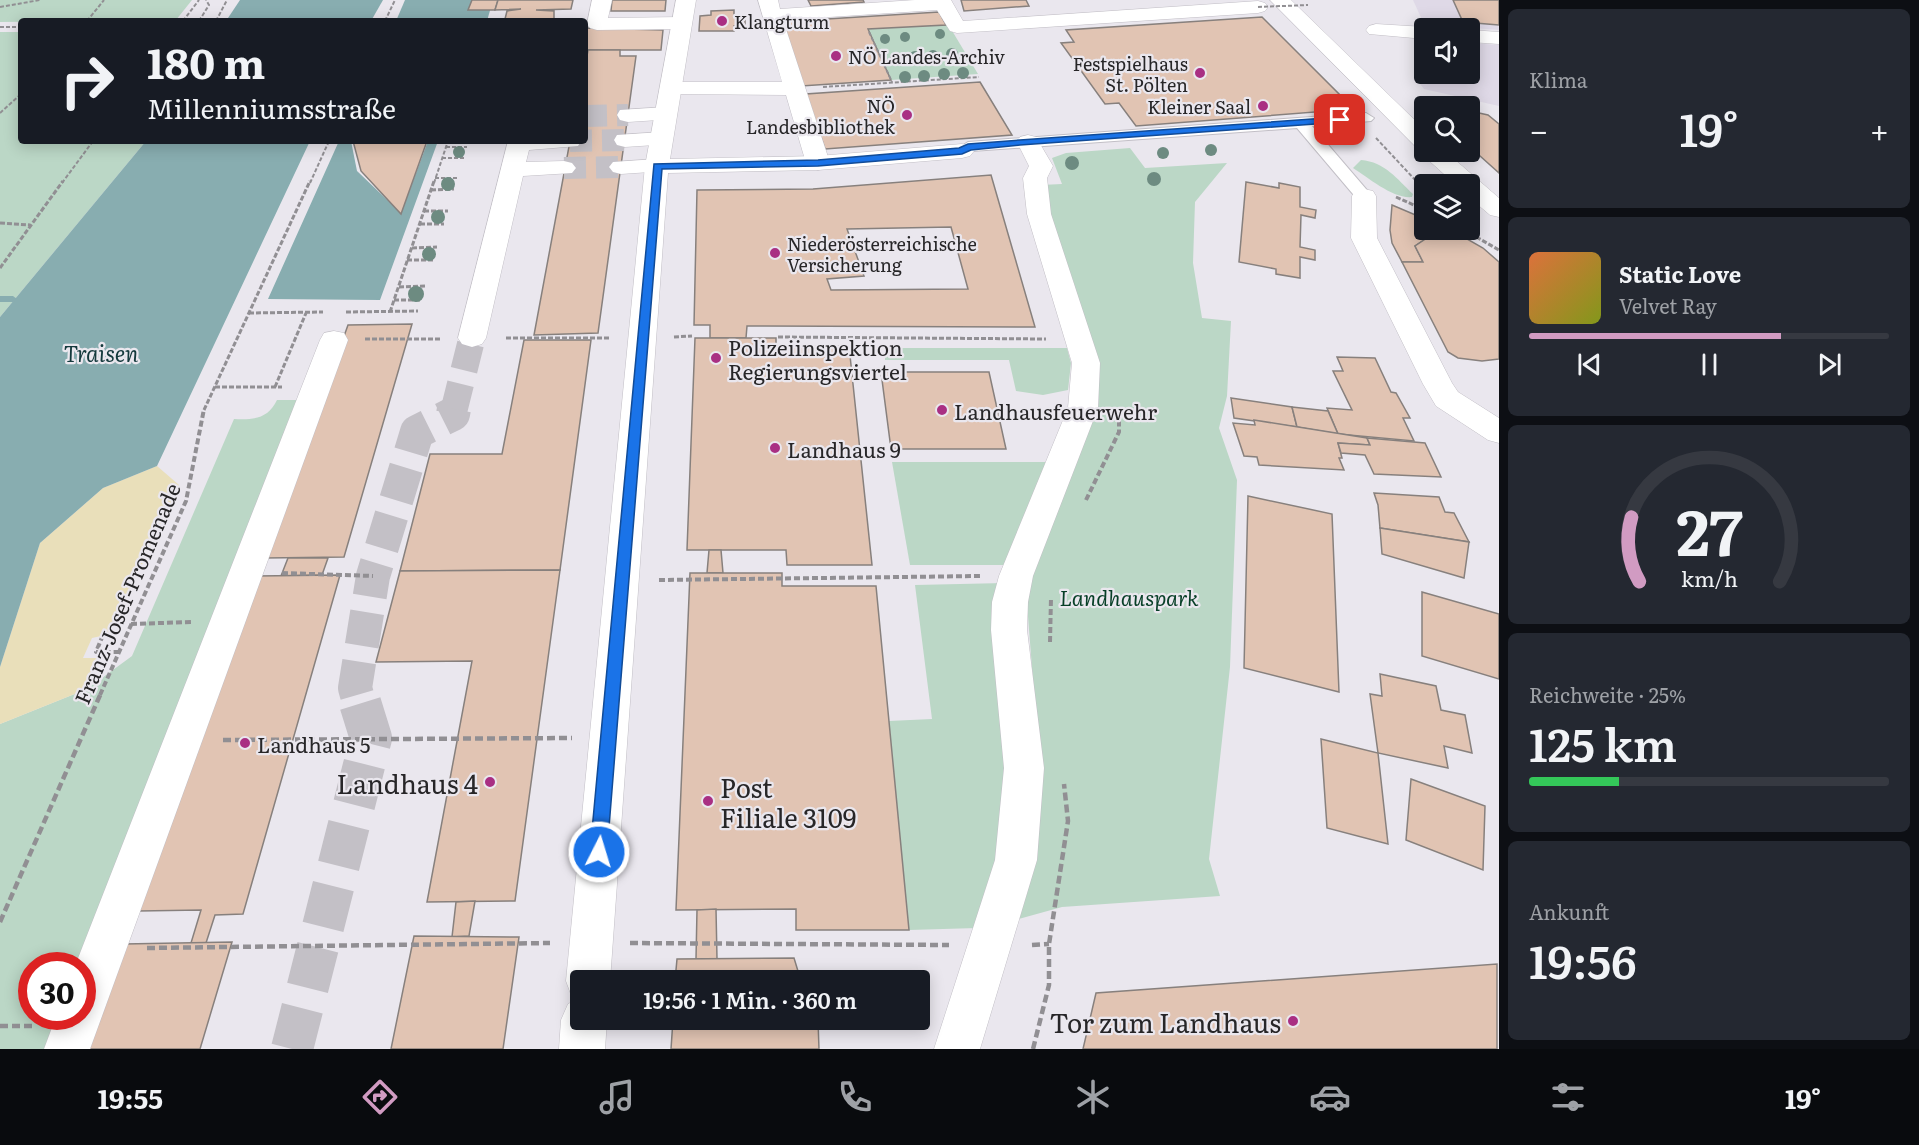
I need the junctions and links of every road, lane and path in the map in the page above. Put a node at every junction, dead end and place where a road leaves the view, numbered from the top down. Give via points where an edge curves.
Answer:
1 (40, 0) edge
2 (104, 0) edge
3 (199, 0) edge
4 (206, 0) edge
5 (227, 0) edge
6 (395, 0) edge
7 (602, 0) edge
8 (1280, 0) edge
9 (942, 2) edge
10 (1308, 5) dead end
11 (690, 6) edge
12 (0, 7) edge
13 (1258, 7) joint
14 (770, 8) edge
15 (89, 18) edge
16 (185, 18) edge
17 (200, 18) edge
18 (218, 18) edge
19 (386, 18) edge
20 (591, 24) edge
21 (0, 27) edge
22 (18, 27) edge
23 (868, 29) dead end
24 (1376, 30) dead end
25 (1414, 32) edge
26 (1480, 37) edge
27 (1499, 38) edge
28 (979, 77) dead end
29 (892, 83) junction
30 (671, 88) junction
31 (796, 89) junction
32 (18, 97) edge
33 (0, 113) edge
34 (666, 114) junction
35 (628, 115) tunnel mouth
36 (1366, 118) dead end
37 (1301, 123) junction
38 (1414, 132) edge
39 (624, 140) tunnel mouth
40 (1028, 142) junction
41 (91, 144) edge
42 (328, 144) edge
43 (447, 144) edge
44 (518, 144) edge
45 (446, 147) junction
46 (467, 147) dead end
47 (962, 151) joint
48 (660, 153) junction
49 (442, 158) junction
50 (464, 158) dead end
51 (1444, 162) edge
52 (818, 163) junction
53 (621, 166) tunnel mouth
54 (564, 168) tunnel mouth
55 (512, 169) junction
56 (1457, 174) edge
57 (435, 178) junction
58 (458, 178) dead end
59 (454, 189) dead end
60 (431, 190) junction
61 (1480, 194) edge
62 (1365, 196) joint
63 (1494, 206) edge
64 (424, 211) junction
65 (448, 211) dead end
66 (0, 223) edge
67 (420, 224) junction
68 (444, 224) dead end
69 (31, 226) junction
70 (1480, 239) edge
71 (412, 248) junction
72 (437, 248) dead end
73 (1499, 250) edge
74 (407, 260) junction
75 (433, 260) dead end
76 (0, 268) edge
77 (425, 286) dead end
78 (399, 287) junction
79 (394, 300) junction
80 (421, 300) dead end
81 (418, 311) dead end
82 (306, 313) dead end
83 (692, 336) dead end
84 (778, 337) dead end
85 (472, 338) junction
86 (643, 338) junction
87 (1078, 339) junction
88 (334, 340) joint
89 (292, 386) dead end
90 (214, 387) junction
91 (275, 387) junction
92 (1119, 402) dead end
93 (1499, 432) edge
94 (1085, 502) dead end
95 (246, 572) junction
96 (373, 576) dead end
97 (1016, 576) junction
98 (622, 580) junction
99 (1050, 596) dead end
100 (194, 622) dead end
101 (132, 624) junction
102 (103, 635) dead end
103 (119, 652) junction
104 (1050, 654) dead end
105 (609, 738) junction
106 (183, 741) junction
107 (1063, 777) dead end
108 (0, 922) edge
109 (591, 943) junction
110 (989, 945) junction
111 (104, 949) junction
112 (96, 970) edge
113 (589, 970) edge
114 (0, 1026) edge
115 (583, 1030) edge
116 (63, 1031) edge
117 (582, 1049) edge
118 (957, 1049) edge
119 (1033, 1049) edge

1 - 12 path
2 - 15 path
3 - 16 path
4 - 17 path via 209,5
5 - 18 path
6 - 19 path
7 - 20 street
8 - 38 street
9 - 13 street via 957,27
9 - 14 street
10 - 13 path, bridge
11 - 20 street
11 - 30 street
14 - 31 street
21 - 22 path
23 - 29 path
24 - 25 street
26 - 27 street
28 - 29 path
29 - 31 path
30 - 31 street
30 - 34 street
31 - 52 street
32 - 33 path
34 - 35 street
34 - 48 street
36 - 37 lane
37 - 40 lane
37 - 62 lane
39 - 48 street
40 - 47 lane via 968,147
40 - 87 street via 1041,166 1035,178 1039,214
41 - 69 path
42 - 90 path, Franz-Josef-Promenade
43 - 45 path
44 - 55 street
45 - 46 path
45 - 49 path
47 - 52 street
48 - 52 street
48 - 53 street
48 - 86 street
49 - 50 path
49 - 57 path
51 - 56 street
54 - 55 street
55 - 85 street
57 - 58 path
57 - 60 path
59 - 60 path
60 - 64 path
61 - 63 street
62 - 93 street via 1364,238 1437,384 1447,399
64 - 65 path
64 - 67 path
66 - 69 path
67 - 68 path
67 - 71 path
69 - 76 path
70 - 73 path
71 - 72 path
71 - 74 path
74 - 75 path
74 - 78 path
77 - 78 path
78 - 79 path
79 - 80 path
79 - 81 path via 390,312
82 - 91 path
83 - 86 path
84 - 87 path
85 - 86 path
85 - 88 path
86 - 98 street
87 - 97 street via 1086,363 1083,408
88 - 95 street
89 - 91 path
90 - 91 path
90 - 101 path, Franz-Josef-Promenade via 204,410 186,501
92 - 94 path via 1119,432
95 - 96 path
95 - 106 street
97 - 98 path
97 - 110 street via 1009,630 1024,768 1016,860
98 - 105 street
99 - 104 path
100 - 101 path
101 - 103 path, Franz-Josef-Promenade
102 - 103 path via 96,652
103 - 108 path, Franz-Josef-Promenade
105 - 106 path
105 - 109 street
106 - 111 street
107 - 119 path via 1068,821 1049,944 1049,985
109 - 110 path
109 - 111 path
109 - 113 street
110 - 118 street
111 - 112 street
114 - 116 path
115 - 117 street

